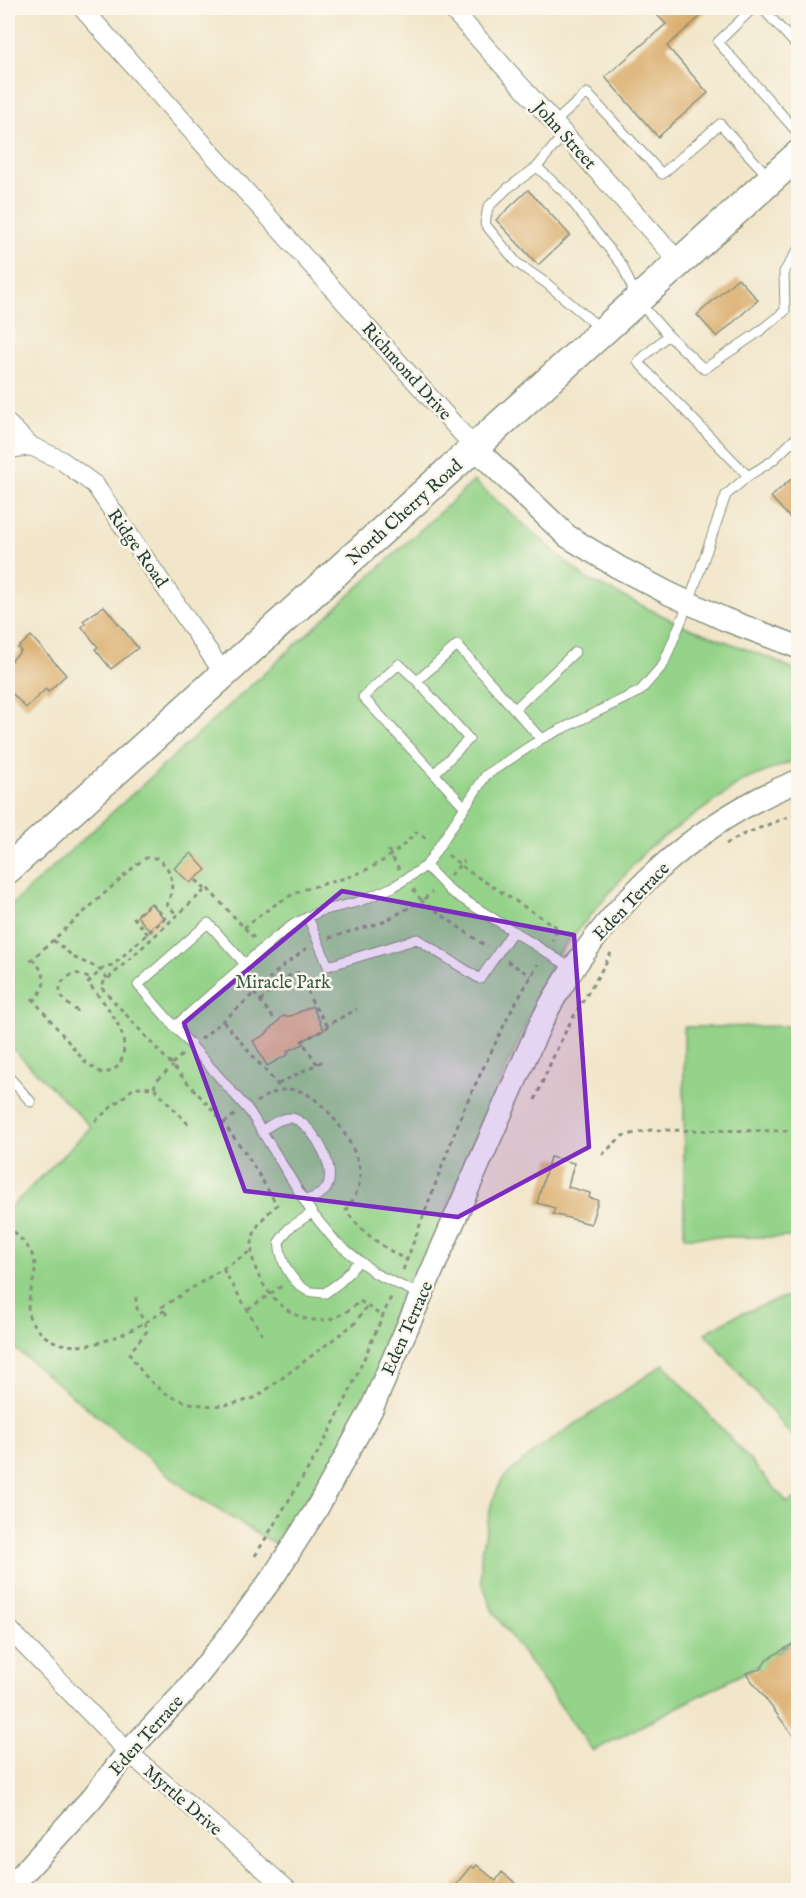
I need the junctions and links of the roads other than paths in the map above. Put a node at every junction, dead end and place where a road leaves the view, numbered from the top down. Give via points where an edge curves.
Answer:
1 (82, 8) edge
2 (451, 8) edge
3 (753, 8) edge
4 (762, 8) edge
5 (798, 48) edge
6 (559, 128) junction
7 (798, 133) edge
8 (797, 161) edge
9 (537, 167) junction
10 (771, 180) junction
11 (798, 250) edge
12 (680, 263) junction
13 (638, 301) junction
14 (604, 331) junction
15 (668, 335) junction
16 (8, 424) edge
17 (798, 436) edge
18 (30, 446) junction
19 (475, 448) junction
20 (8, 449) edge
21 (748, 476) junction
22 (688, 602) junction
23 (798, 647) edge
24 (575, 652) dead end
25 (224, 674) junction
26 (417, 681) junction
27 (515, 710) junction
28 (541, 739) junction
29 (435, 773) junction
30 (798, 781) edge
31 (465, 807) junction
32 (426, 866) junction
33 (8, 868) edge
34 (308, 917) junction
35 (513, 931) junction
36 (244, 964) junction
37 (573, 969) junction
38 (174, 1026) junction
39 (8, 1076) edge
40 (32, 1102) dead end
41 (261, 1131) junction
42 (305, 1201) junction
43 (312, 1213) junction
44 (359, 1261) junction
45 (421, 1295) junction
46 (8, 1628) edge
47 (128, 1752) junction
48 (8, 1890) edge
49 (288, 1890) edge

1 - 19 street, Richmond Drive
2 - 6 street, John Street
3 - 7 lane via 718,42
4 - 5 lane
6 - 9 lane
6 - 10 lane via 587,93 662,174 720,124
6 - 12 street, John Street
8 - 10 main road, North Cherry Road
9 - 13 lane via 566,194 622,265
9 - 14 lane via 488,207 485,224 517,263
10 - 12 main road, North Cherry Road
11 - 15 lane via 784,272 785,311 704,369
12 - 13 main road, North Cherry Road
13 - 14 main road, North Cherry Road
13 - 15 lane
14 - 19 main road, North Cherry Road
15 - 21 lane via 638,362
16 - 18 street, Ridge Road
17 - 21 lane via 772,461
18 - 20 street
18 - 25 street, Ridge Road via 61,460 95,485
19 - 22 street, Richmond Drive via 567,536
19 - 25 main road, North Cherry Road
21 - 22 lane via 726,495
22 - 23 street, Richmond Drive
22 - 28 lane via 663,665 640,691
24 - 27 lane
25 - 33 main road, North Cherry Road
26 - 27 lane via 457,645
26 - 29 lane via 469,739
26 - 29 lane via 399,664 363,697
27 - 28 lane
28 - 31 lane via 486,775
29 - 31 lane
30 - 37 street, Eden Terrace via 728,817 678,853 632,895
31 - 32 lane
32 - 34 lane via 393,887
32 - 35 lane via 450,891
34 - 35 lane via 328,966 417,939 480,979
34 - 36 lane
35 - 37 lane
36 - 38 lane
36 - 38 lane via 208,923 138,985
37 - 45 street, Eden Terrace via 529,1049
38 - 41 lane via 250,1112
39 - 40 lane
41 - 42 lane
41 - 42 lane via 280,1119 294,1119 308,1127 328,1160 331,1178 325,1191
42 - 43 lane
43 - 44 lane via 336,1242
43 - 44 lane via 289,1228 279,1242 281,1258 291,1276 308,1291 325,1293
44 - 45 lane via 376,1274
45 - 47 street, Eden Terrace via 371,1410 316,1510 275,1574 183,1694
46 - 47 street, Myrtle Drive
47 - 48 street, Eden Terrace via 92,1798
47 - 49 street, Myrtle Drive

